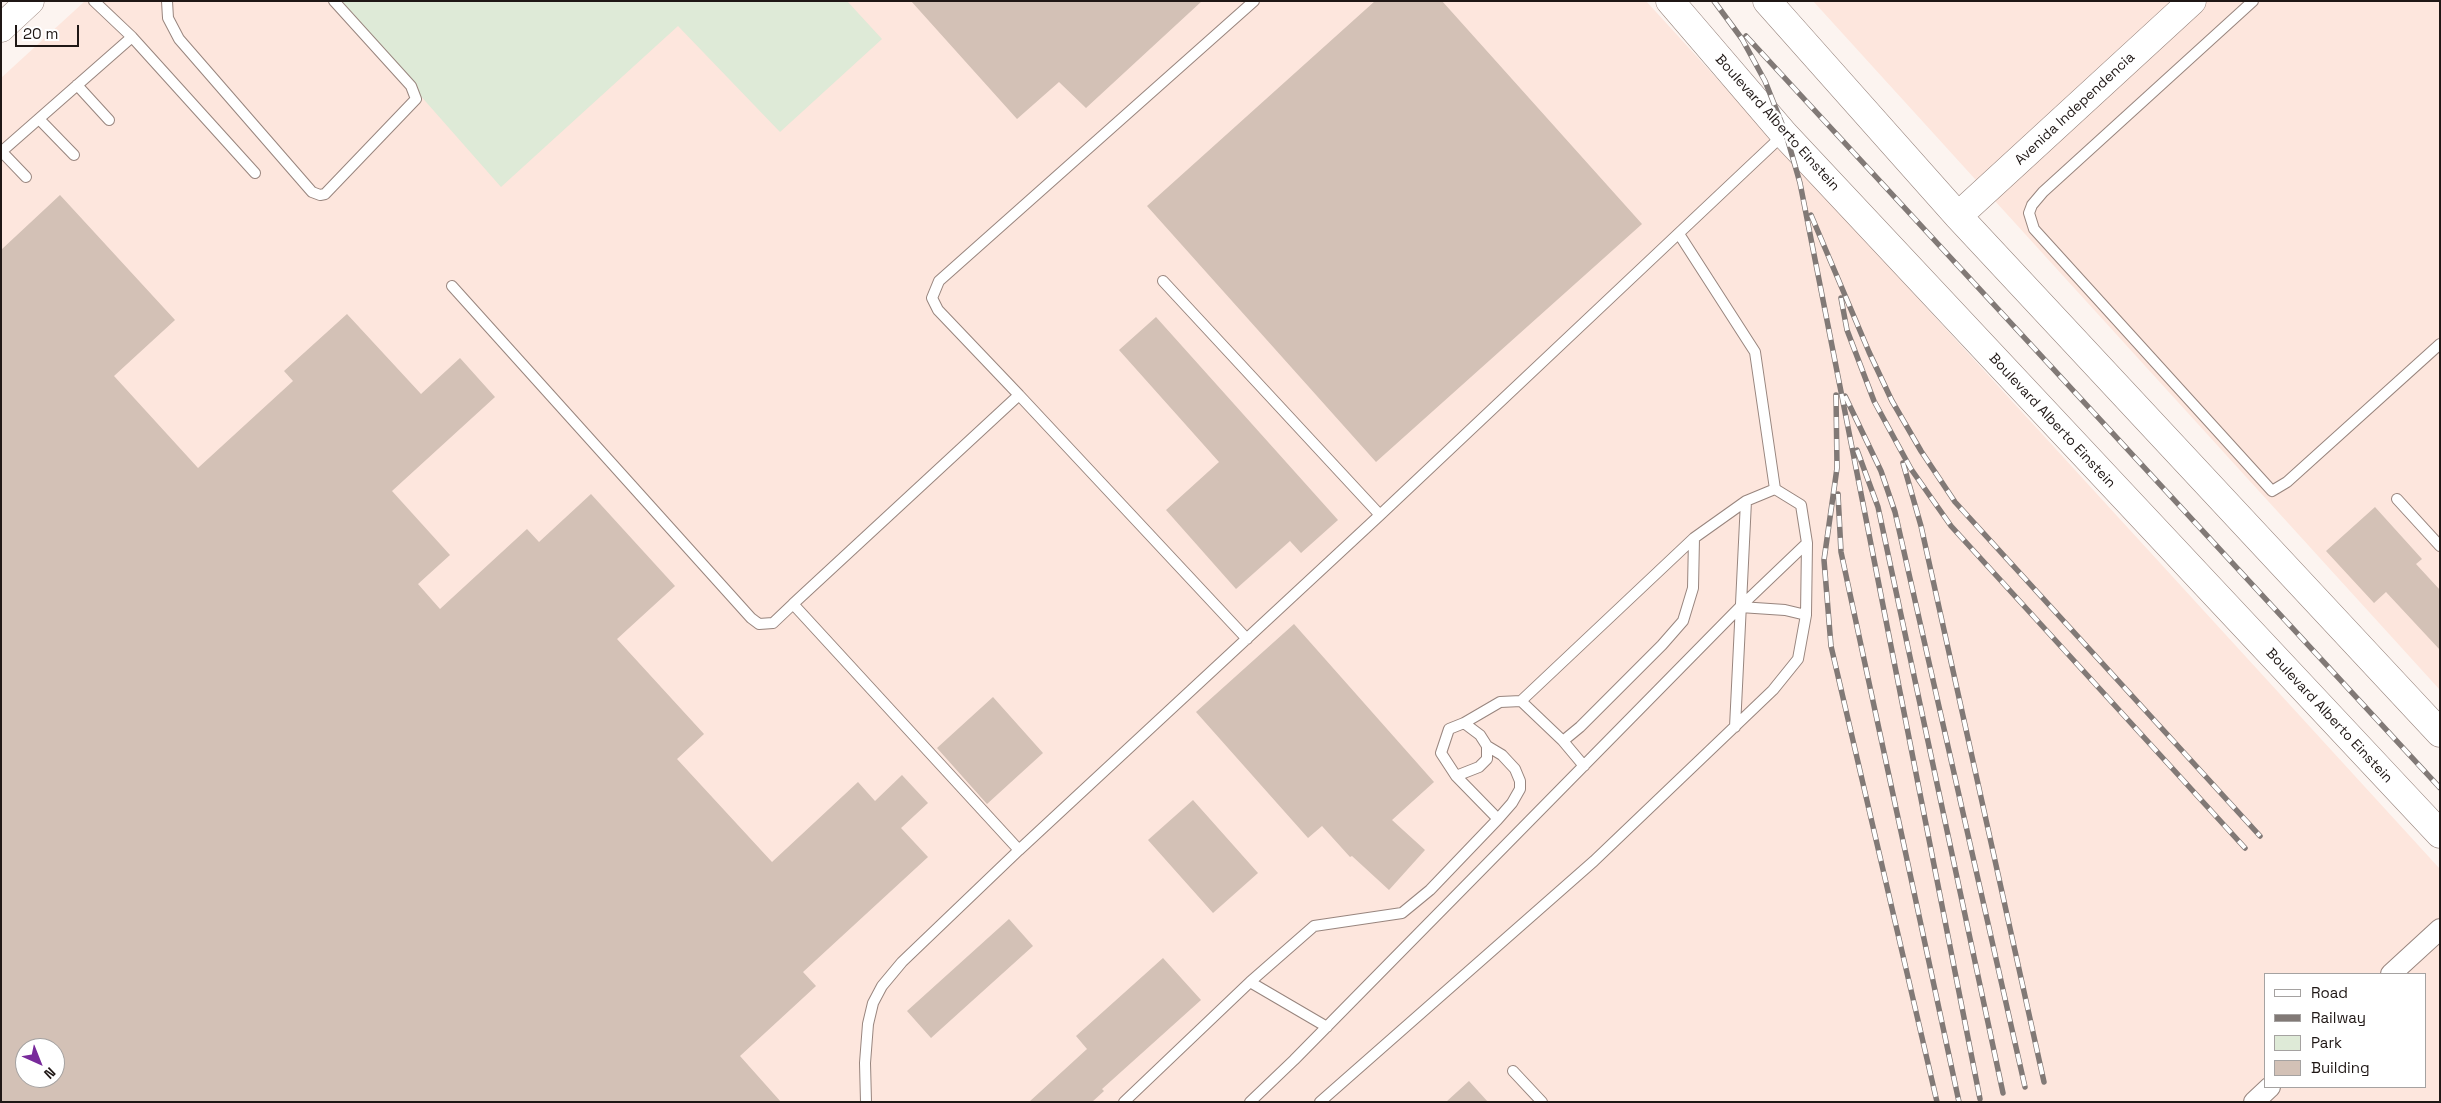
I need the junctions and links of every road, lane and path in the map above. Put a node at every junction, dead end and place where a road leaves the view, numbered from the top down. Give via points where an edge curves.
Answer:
1 (30, 1) edge
2 (94, 1) edge
3 (334, 1) edge
4 (1254, 1) edge
5 (1670, 1) edge
6 (1767, 1) edge
7 (2192, 1) edge
8 (2253, 1) edge
9 (166, 2) edge
10 (1, 28) edge
11 (132, 37) junction
12 (77, 85) junction
13 (39, 119) junction
14 (109, 120) dead end
15 (1784, 134) junction
16 (1, 151) edge
17 (74, 155) dead end
18 (255, 173) dead end
19 (26, 177) dead end
20 (1958, 216) junction
21 (1679, 234) junction
22 (1164, 281) dead end
23 (452, 286) dead end
24 (2440, 344) edge
25 (1019, 395) junction
26 (1775, 489) junction
27 (2397, 499) dead end
28 (1746, 501) junction
29 (1380, 515) junction
30 (1694, 538) junction
31 (1807, 543) junction
32 (2440, 546) edge
33 (793, 604) junction
34 (1740, 607) junction
35 (1806, 615) junction
36 (1247, 639) junction
37 (1521, 701) junction
38 (1464, 723) junction
39 (1735, 727) junction
40 (2440, 733) edge
41 (1563, 741) junction
42 (1487, 746) junction
43 (1584, 766) junction
44 (1456, 776) junction
45 (1498, 819) junction
46 (2440, 834) edge
47 (1019, 850) junction
48 (2440, 929) edge
49 (2392, 973) edge
50 (1250, 982) junction
51 (1327, 1027) junction
52 (1513, 1070) dead end
53 (2269, 1088) edge
54 (866, 1102) edge
55 (1124, 1102) edge
56 (1250, 1102) edge
57 (1320, 1102) edge
58 (1542, 1102) edge
59 (2254, 1102) edge

1 - 10 main road
2 - 11 lane
3 - 9 lane via 411,86 416,99 326,194 320,195 312,192 179,39 168,18
4 - 25 lane via 939,281 932,298 938,310
5 - 15 main road, Boulevard Alberto Einstein
6 - 20 main road
7 - 20 main road, Avenida Independencia
8 - 24 lane via 2043,192 2029,213 2034,229 2272,491 2287,482
11 - 12 lane
11 - 18 lane
12 - 13 lane
12 - 14 lane
13 - 16 lane
13 - 17 lane
15 - 21 lane
15 - 46 main road, Boulevard Alberto Einstein
16 - 19 lane
20 - 40 main road
21 - 26 lane via 1755,352
21 - 29 lane
22 - 29 lane
23 - 33 lane via 751,618 759,624 773,623
25 - 33 lane
25 - 36 lane
26 - 28 lane
26 - 31 lane via 1801,505
27 - 32 lane
28 - 30 lane
28 - 34 lane
29 - 36 lane
30 - 37 lane
30 - 41 lane via 1693,588 1683,621
31 - 34 lane
31 - 35 lane
33 - 47 lane
34 - 35 lane
34 - 39 lane
34 - 43 lane
35 - 39 lane via 1798,659 1773,690
36 - 47 lane
37 - 38 lane via 1500,702
37 - 41 lane
38 - 42 lane via 1480,735
38 - 44 lane via 1449,729 1442,754
39 - 57 lane via 1594,861
41 - 43 lane
42 - 44 lane via 1487,759 1479,767
42 - 45 lane via 1502,755 1515,769 1520,781 1520,789 1512,804
43 - 51 lane
44 - 45 lane
45 - 50 lane via 1430,890 1402,912 1314,926
47 - 54 lane via 902,962 882,986 873,1003 868,1024
48 - 49 street
50 - 51 lane
50 - 55 lane
51 - 56 lane
52 - 58 lane
53 - 59 street

